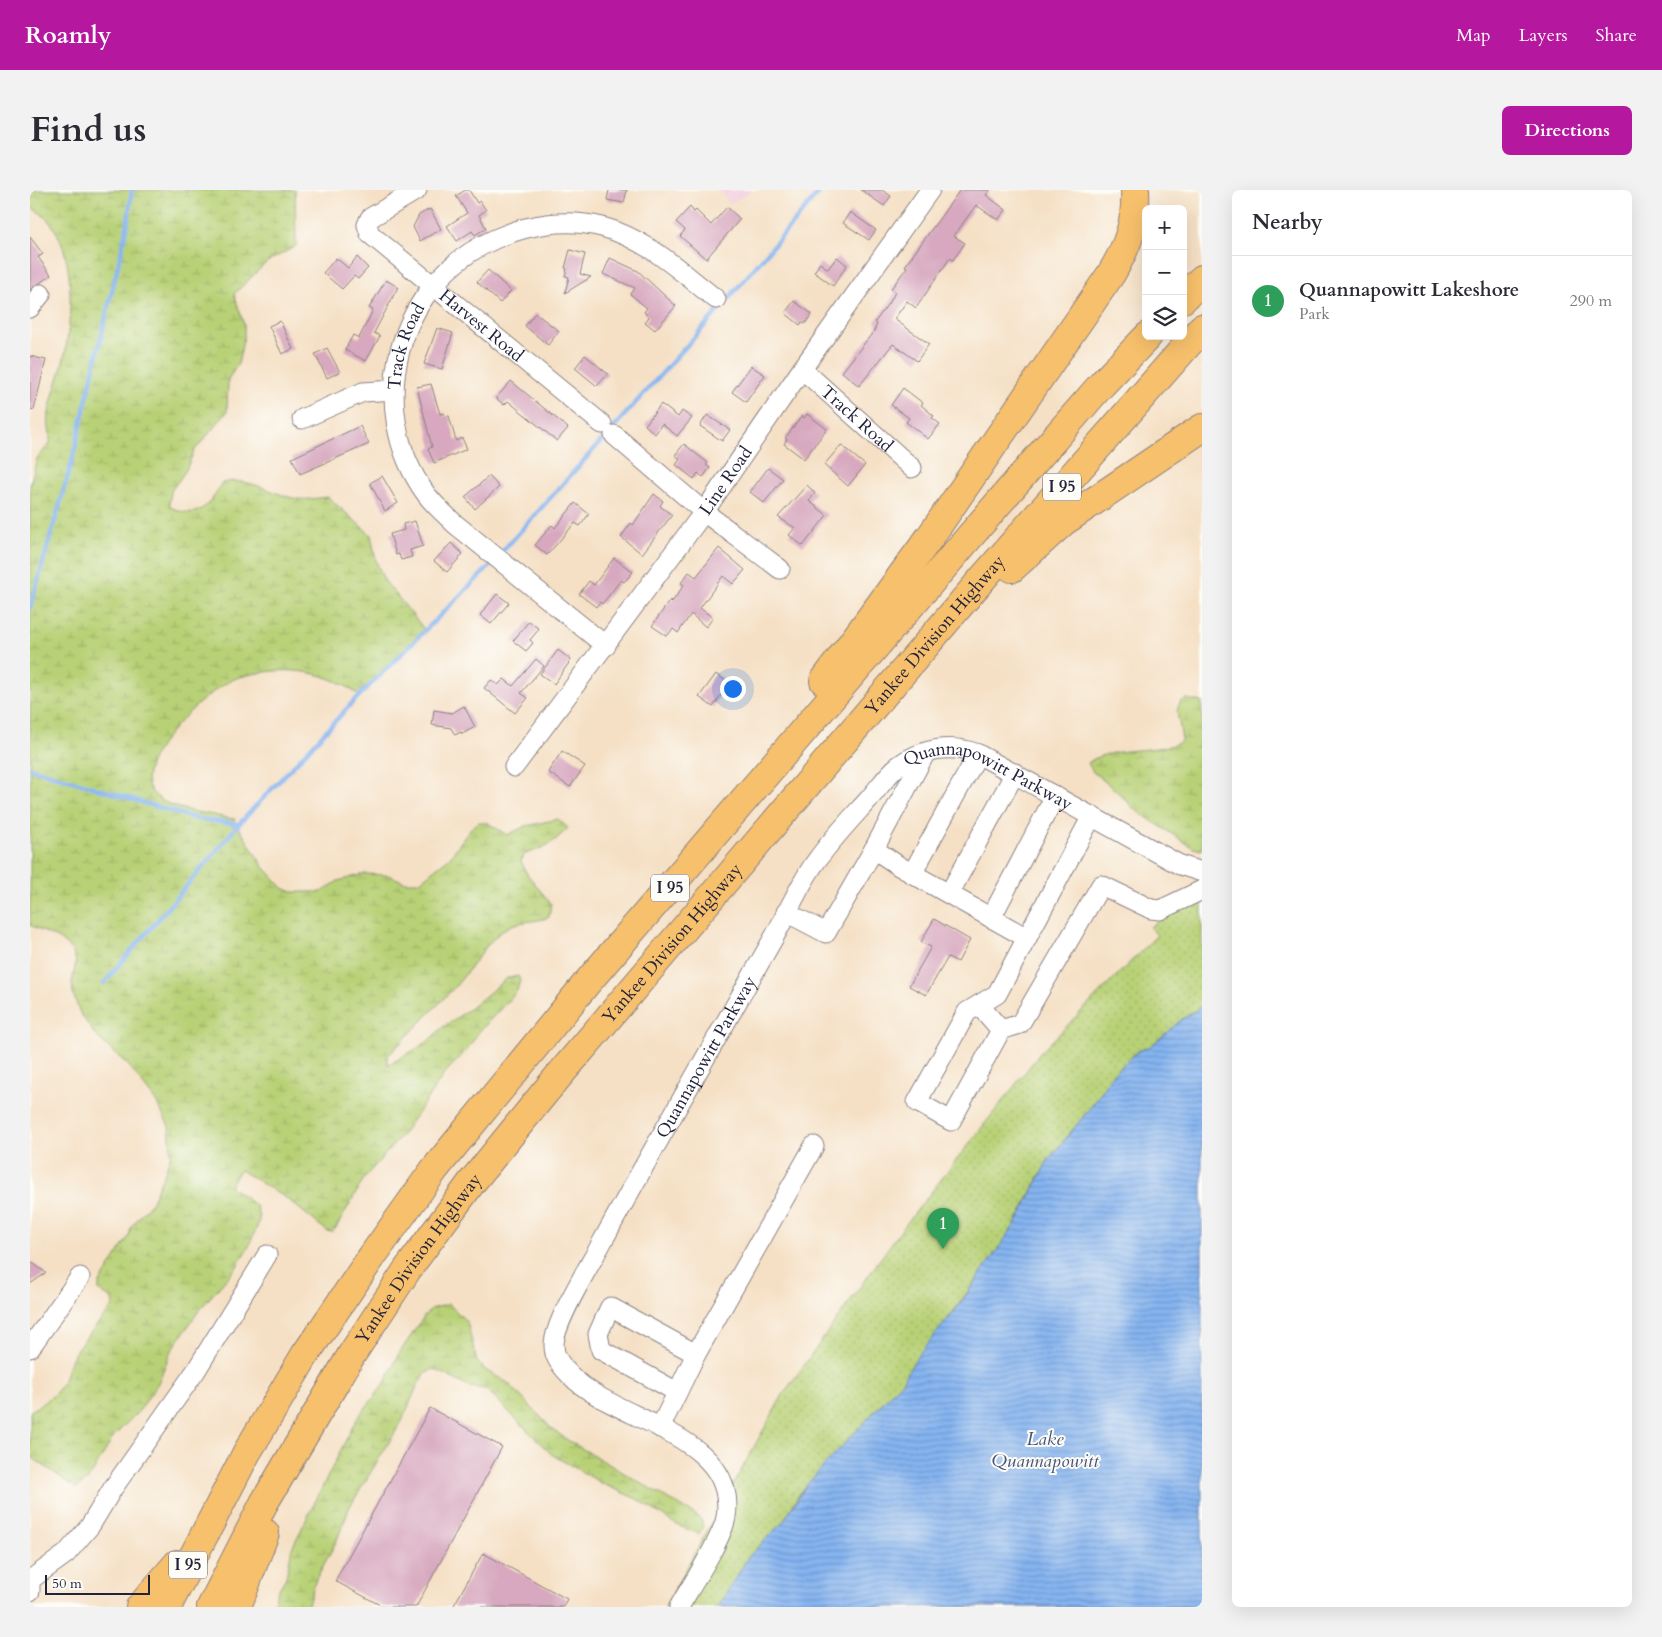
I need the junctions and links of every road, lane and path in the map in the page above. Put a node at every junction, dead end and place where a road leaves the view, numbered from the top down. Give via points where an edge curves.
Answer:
1 (417, 190) edge
2 (930, 190) edge
3 (1135, 190) edge
4 (1202, 279) edge
5 (432, 284) junction
6 (1187, 295) edge
7 (716, 299) dead end
8 (1202, 328) edge
9 (1144, 340) edge
10 (802, 369) junction
11 (394, 390) junction
12 (302, 419) dead end
13 (1202, 428) edge
14 (912, 468) dead end
15 (704, 512) junction
16 (780, 569) dead end
17 (606, 646) junction
18 (924, 649) junction
19 (926, 752) junction
20 (978, 754) junction
21 (514, 767) dead end
22 (1015, 773) junction
23 (1055, 796) junction
24 (1092, 816) junction
25 (710, 841) junction
26 (874, 849) junction
27 (1202, 872) edge
28 (912, 874) junction
29 (1202, 890) edge
30 (949, 894) junction
31 (786, 912) junction
32 (991, 918) junction
33 (1027, 938) junction
34 (978, 1005) junction
35 (1001, 1030) junction
36 (814, 1146) dead end
37 (267, 1255) dead end
38 (80, 1277) dead end
39 (30, 1348) edge
40 (696, 1354) junction
41 (676, 1392) junction
42 (660, 1428) junction
43 (298, 1443) junction
44 (209, 1524) junction
45 (30, 1591) edge
46 (140, 1607) edge
47 (167, 1607) edge
48 (211, 1607) edge
49 (238, 1607) edge
50 (679, 1607) edge

1 - 5 street, Harvest Road via 373,215 367,225 372,236
2 - 10 street, Line Road
3 - 25 highway via 1132,232 1111,274 930,537 753,776
4 - 6 highway
5 - 7 street, Track Road via 464,255 508,233 539,225 574,223 630,236 656,251
5 - 11 street, Track Road via 404,335
5 - 15 street, Harvest Road
8 - 18 highway, Yankee Division Highway / I 95 via 1151,383
9 - 25 highway, Yankee Division Highway / I 95 via 1008,492
10 - 14 street, Track Road
10 - 15 street, Line Road
11 - 12 street via 363,392
11 - 17 street, Track Road via 403,450 422,487 444,513
13 - 18 highway via 1063,522
15 - 16 street, Harvest Road
15 - 17 street, Line Road
17 - 21 street, Line Road
18 - 43 highway, Yankee Division Highway / I 95 via 472,1182 407,1270
19 - 20 street, Quannapowitt Parkway via 954,748
19 - 26 street
19 - 31 street, Quannapowitt Parkway via 901,764 865,803 816,861
20 - 22 street, Quannapowitt Parkway
20 - 28 street
22 - 23 street, Quannapowitt Parkway
22 - 30 street
23 - 24 street, Quannapowitt Parkway
23 - 32 street
24 - 27 street, Quannapowitt Parkway via 1180,864
24 - 33 street
25 - 44 highway, Yankee Division Highway / I 95 via 544,1034 434,1170 305,1355
26 - 28 street
26 - 31 street via 826,933
28 - 30 street
29 - 35 street via 1160,910 1150,909 1101,885 1020,1024
30 - 32 street
31 - 42 street, Quannapowitt Parkway via 592,1261 559,1327 554,1346 560,1364 581,1386
32 - 33 street
33 - 34 street via 997,994
34 - 35 street
34 - 35 street via 967,1012 917,1102 950,1121
36 - 40 street
37 - 45 street via 196,1372 113,1488 90,1526 66,1554 30,1580
38 - 39 street
40 - 41 street
40 - 41 street via 610,1307 598,1334 601,1350
41 - 42 street
42 - 50 street, Quannapowitt Parkway via 694,1447 710,1461 722,1480 727,1501 722,1530
43 - 48 highway, Yankee Division Highway / I 95
43 - 49 highway
44 - 46 highway
44 - 47 highway, Yankee Division Highway / I 95

